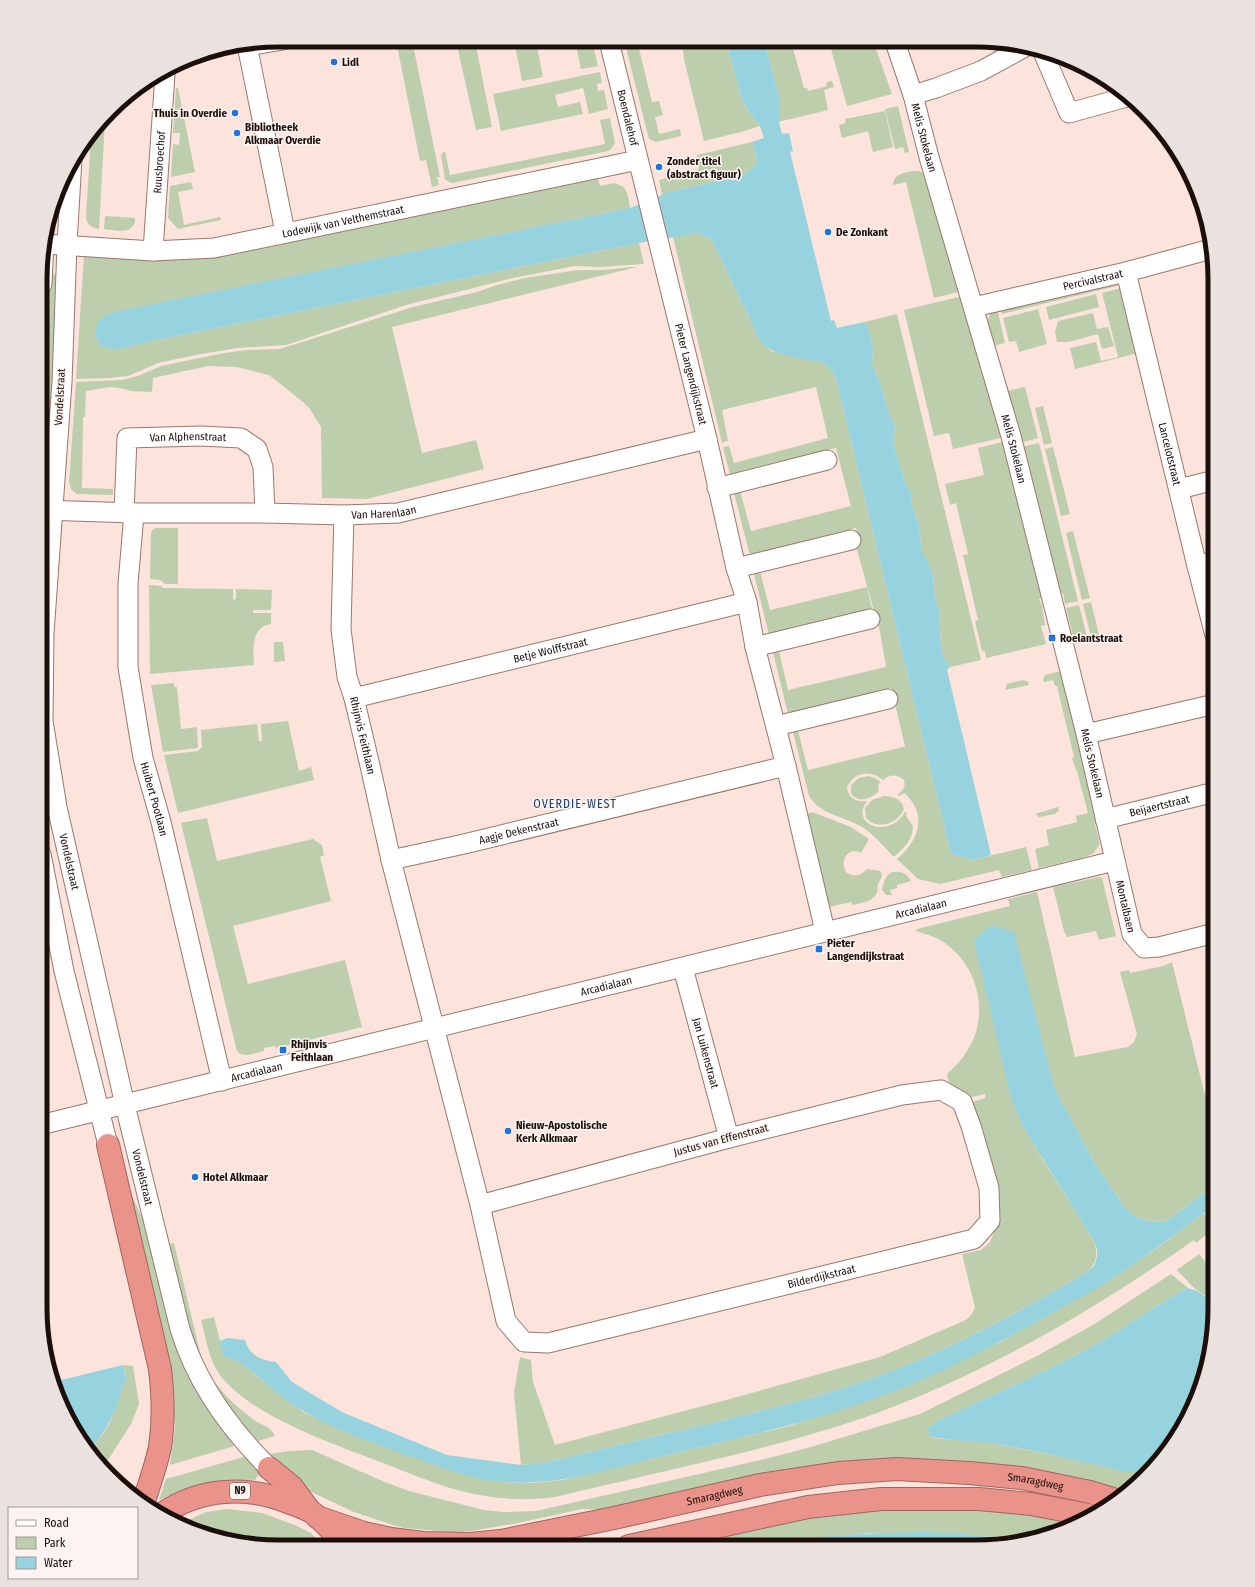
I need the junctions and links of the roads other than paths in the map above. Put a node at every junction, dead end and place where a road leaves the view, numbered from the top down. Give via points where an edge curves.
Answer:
1 (610, 47) edge
2 (897, 47) edge
3 (248, 49) edge
4 (1018, 51) edge
5 (1045, 58) edge
6 (165, 77) edge
7 (913, 95) junction
8 (1121, 99) edge
9 (638, 160) junction
10 (71, 177) edge
11 (285, 232) junction
12 (50, 243) edge
13 (67, 244) junction
14 (1206, 250) edge
15 (153, 251) junction
16 (662, 261) joint
17 (1126, 272) junction
18 (974, 307) junction
19 (707, 439) junction
20 (827, 460) dead end
21 (1208, 482) edge
22 (717, 488) junction
23 (1178, 489) junction
24 (47, 511) edge
25 (129, 513) junction
26 (265, 513) junction
27 (344, 515) junction
28 (851, 540) dead end
29 (1208, 564) edge
30 (1197, 566) junction
31 (736, 568) junction
32 (747, 602) junction
33 (1208, 608) edge
34 (870, 619) dead end
35 (755, 647) junction
36 (354, 698) junction
37 (888, 699) dead end
38 (1208, 706) edge
39 (776, 726) junction
40 (1086, 734) junction
41 (47, 741) edge
42 (786, 766) junction
43 (1208, 794) edge
44 (1105, 819) junction
45 (391, 860) junction
46 (1114, 860) junction
47 (47, 884) edge
48 (825, 932) junction
49 (1208, 935) edge
50 (683, 968) junction
51 (435, 1028) junction
52 (222, 1081) junction
53 (962, 1102) joint
54 (125, 1105) junction
55 (99, 1111) junction
56 (47, 1123) edge
57 (729, 1138) junction
58 (108, 1145) joint
59 (480, 1205) junction
60 (524, 1342) joint
61 (269, 1468) joint
62 (145, 1497) edge
63 (1109, 1498) edge
64 (167, 1511) edge
65 (313, 1514) junction
66 (1082, 1514) edge
67 (339, 1540) edge
68 (401, 1540) edge
69 (507, 1540) edge
70 (656, 1540) edge

1 - 9 street, Boendalehof
2 - 7 street, Melis Stokelaan
3 - 11 street
4 - 7 street via 981,71
5 - 8 street via 1069,113
6 - 15 street, Ruusbroechof
7 - 18 street, Melis Stokelaan
9 - 11 street, Lodewijk van Velthemstraat
9 - 16 street, Boendalehof
10 - 13 street, Vondelstraat
11 - 15 street, Lodewijk van Velthemstraat via 214,248
12 - 13 street, Lodewijk van Velthemstraat
13 - 15 street, Lodewijk van Velthemstraat
13 - 24 street, Vondelstraat via 62,382
14 - 17 street, Percivalstraat
16 - 19 street, Pieter Langendijkstraat
17 - 18 street, Percivalstraat
17 - 23 street, Lancelotstraat
18 - 40 street, Melis Stokelaan via 1011,436
19 - 22 street, Pieter Langendijkstraat
19 - 27 street, Van Harenlaan via 398,513
20 - 22 street
21 - 23 street
22 - 31 street, Pieter Langendijkstraat
23 - 30 street, Lancelotstraat
24 - 25 street, Van Harenlaan
25 - 26 street, Van Harenlaan
25 - 26 street, Van Alphenstraat via 127,438 201,436 241,438 257,450 263,467
25 - 52 street, Huibert Pootlaan via 128,667 143,758 161,822
26 - 27 street, Van Harenlaan
27 - 36 street, Rhijnvis Feithlaan via 342,629 347,677
28 - 31 street
29 - 30 street
30 - 33 street, Lancelotstraat
31 - 32 street, Pieter Langendijkstraat
32 - 35 street, Pieter Langendijkstraat
32 - 36 street, Betje Wolffstraat
34 - 35 street
35 - 39 street, Pieter Langendijkstraat
36 - 45 street, Rhijnvis Feithlaan
37 - 39 street
38 - 40 street
39 - 42 street, Pieter Langendijkstraat
40 - 44 street, Melis Stokelaan
41 - 54 street, Vondelstraat via 57,807
42 - 45 street, Aagje Dekenstraat
42 - 48 street, Pieter Langendijkstraat
43 - 44 street, Beijaertstraat
44 - 46 street, Melis Stokelaan
45 - 51 street, Rhijnvis Feithlaan
46 - 48 street, Arcadialaan
46 - 49 street, Montalbaen via 1132,934 1144,948 1159,947
47 - 55 street via 64,970
48 - 50 street, Arcadialaan
50 - 51 street, Arcadialaan
50 - 57 street, Jan Luikenstraat
51 - 52 street, Arcadialaan
51 - 59 street, Rhijnvis Feithlaan
52 - 54 street, Arcadialaan
53 - 57 street, Justus van Effenstraat via 941,1090 902,1095
53 - 60 street, Bilderdijkstraat via 989,1188 990,1221 974,1239 548,1343
54 - 55 street, Arcadialaan
54 - 61 street, Vondelstraat via 185,1347 229,1424
55 - 56 street, Arcadialaan
55 - 58 street
57 - 59 street, Justus van Effenstraat
58 - 62 highway via 161,1382 160,1448
59 - 60 street, Rhijnvis Feithlaan via 506,1321
61 - 65 highway, Vondelstraat via 292,1488
63 - 69 highway, Smaragdweg via 1022,1478 897,1469 838,1473 760,1485
64 - 65 highway, N9 via 204,1495 241,1491 277,1497
65 - 67 highway, N9
65 - 68 highway, Smaragdweg via 364,1533
66 - 70 highway, Smaragdweg via 985,1499 881,1499 808,1507

